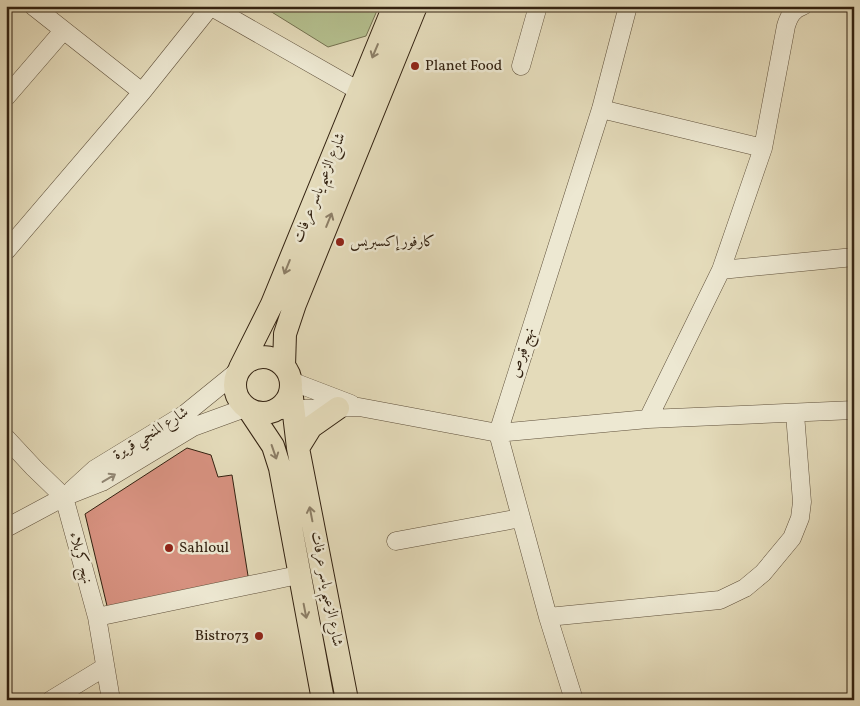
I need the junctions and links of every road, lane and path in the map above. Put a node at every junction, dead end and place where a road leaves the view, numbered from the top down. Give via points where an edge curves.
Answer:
1 (33, 6) edge
2 (210, 6) edge
3 (394, 6) edge
4 (416, 6) edge
5 (538, 6) edge
6 (628, 6) edge
7 (803, 6) edge
8 (63, 31) junction
9 (521, 66) dead end
10 (359, 91) junction
11 (142, 92) junction
12 (6, 97) edge
13 (601, 109) junction
14 (763, 148) junction
15 (6, 250) edge
16 (854, 257) edge
17 (721, 270) junction
18 (239, 369) junction
19 (287, 391) junction
20 (348, 408) junction
21 (247, 409) junction
22 (854, 410) edge
23 (795, 414) junction
24 (648, 420) junction
25 (498, 433) junction
26 (6, 438) edge
27 (298, 448) junction
28 (64, 497) junction
29 (521, 518) junction
30 (6, 528) edge
31 (396, 541) dead end
32 (298, 575) junction
33 (96, 617) junction
34 (548, 617) junction
35 (105, 667) junction
36 (51, 700) edge
37 (111, 700) edge
38 (323, 700) edge
39 (347, 700) edge
40 (574, 700) edge

1 - 8 street
2 - 10 street
2 - 11 street
3 -> 10 main road, شارع الزعيم ياسر عرفات
19 -> 4 main road, شارع الزعيم ياسر عرفات via 285,334 295,304
5 - 9 street
6 - 13 street, نهج قبرص
7 - 14 street via 789,16 786,26
8 - 11 street
8 - 12 street
10 -> 18 main road, شارع الزعيم ياسر عرفات via 272,304
11 - 15 street
13 - 14 street
13 - 25 street, نهج قبرص
14 - 17 street
16 - 17 street
17 - 24 street
18 - 19 main road via 253,358 270,357
18 - 21 main road via 234,387
18 - 28 street, شارع المنجي قريرة via 185,414 95,469
19 - 20 street
19 - 20 street
19 - 21 main road via 268,413
19 - 27 main road, شارع الزعيم ياسر عرفات
20 - 25 street
20 - 27 main road via 311,427
28 -> 21 street, شارع المنجي قريرة via 102,482 193,427
21 -> 32 main road, شارع الزعيم ياسر عرفات via 273,446
22 - 23 street
23 - 24 street
23 - 34 street via 802,502 800,518 792,538 763,573 745,588 720,600
24 - 25 street
25 - 29 street
26 - 28 street
39 -> 27 main road, شارع الزعيم ياسر عرفات
28 - 30 street, شارع المنجي قريرة
28 - 33 street, نهج كربلاء
29 - 31 street
29 - 34 street
32 - 33 street
32 -> 38 main road, شارع الزعيم ياسر عرفات
33 - 35 street, نهج كربلاء
34 - 40 street
35 - 36 street
35 - 37 street, نهج كربلاء

